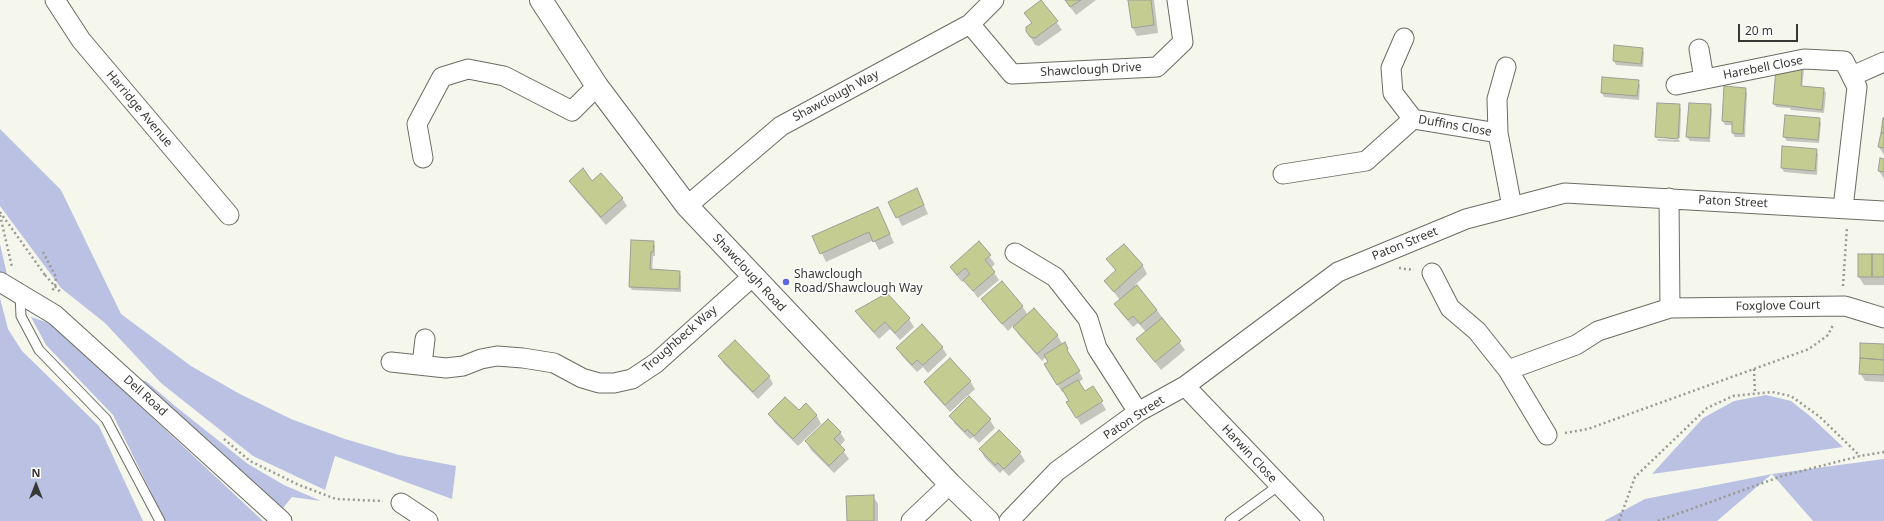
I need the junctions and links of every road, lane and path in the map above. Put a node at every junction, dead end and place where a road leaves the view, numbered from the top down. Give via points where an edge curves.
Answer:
1 (55, 0) edge
2 (541, 0) edge
3 (994, 0) edge
4 (1177, 0) edge
5 (970, 24) junction
6 (1404, 38) dead end
7 (1700, 49) dead end
8 (1884, 62) edge
9 (1506, 67) dead end
10 (1852, 76) junction
11 (1704, 79) junction
12 (1676, 85) dead end
13 (597, 86) junction
14 (1413, 119) junction
15 (1498, 133) junction
16 (423, 158) dead end
17 (1283, 174) dead end
18 (1669, 198) junction
19 (687, 206) junction
20 (1512, 207) junction
21 (1846, 209) junction
22 (1884, 211) edge
23 (0, 213) edge
24 (229, 215) dead end
25 (43, 252) dead end
26 (1015, 254) dead end
27 (1432, 273) dead end
28 (752, 277) junction
29 (0, 282) edge
30 (61, 293) dead end
31 (20, 294) junction
32 (37, 304) junction
33 (1841, 306) junction
34 (1670, 308) junction
35 (1884, 318) edge
36 (425, 338) dead end
37 (391, 362) dead end
38 (422, 365) junction
39 (1754, 369) junction
40 (1508, 370) junction
41 (1185, 386) junction
42 (1755, 393) junction
43 (1138, 412) junction
44 (1547, 435) joint
45 (1884, 452) edge
46 (1860, 456) junction
47 (250, 461) dead end
48 (950, 484) junction
49 (1278, 486) junction
50 (401, 503) joint
51 (160, 521) edge
52 (282, 521) edge
53 (428, 521) edge
54 (912, 521) edge
55 (988, 521) edge
56 (1009, 521) edge
57 (1230, 521) edge
58 (1314, 521) edge
59 (1620, 521) edge
60 (1658, 521) edge

1 - 24 street, Harridge Avenue via 81,40
2 - 13 main road, Shawclough Road
3 - 5 street, Shawclough Way
4 - 5 street, Shawclough Drive via 1183,42 1157,67 1012,74
5 - 19 street, Shawclough Way via 781,126
6 - 14 street via 1391,68 1393,93
7 - 11 street
8 - 10 street
9 - 15 street via 1497,99
10 - 11 street, Harebell Close via 1844,61 1804,59
10 - 21 street, Harebell Close via 1857,87
11 - 12 street, Harebell Close
13 - 16 street via 572,111 504,76 468,69 442,77 417,124
13 - 19 main road, Shawclough Road
14 - 15 street, Duffins Close
14 - 17 street, Duffins Close via 1366,161
15 - 20 street, Duffins Close
18 - 20 street, Paton Street via 1565,193
18 - 21 street, Paton Street
18 - 34 street
19 - 28 main road, Shawclough Road
20 - 41 street, Paton Street via 1466,220 1338,272
21 - 22 street, Paton Street
21 - 33 path
23 - 30 path, bridge
23 - 31 path
25 - 32 path via 56,277 55,286 50,294
26 - 43 street via 1055,277 1084,313 1097,348
27 - 40 street via 1450,308 1477,331
28 - 38 street, Troughbeck Way via 656,363 632,379 599,383 582,378 554,363 503,357 481,359 463,366 446,368
28 - 48 main road, Shawclough Road
29 - 31 street, Dell Road
31 - 32 street, Dell Road
31 - 51 lane via 21,316 39,350 106,419
32 - 52 street, Dell Road via 55,315
33 - 34 street, Foxglove Court
33 - 35 street, Foxglove Court
33 - 39 path via 1828,334 1808,349
34 - 40 street, Foxglove Court via 1598,331 1576,345
36 - 38 street
37 - 38 street, Troughbeck Way
39 - 42 path
39 - 44 path via 1588,429
40 - 44 street
41 - 43 street, Paton Street
41 - 49 street, Harwin Close
42 - 46 path via 1772,392 1791,396 1820,417
42 - 59 path via 1733,396 1707,408 1676,437 1635,477
43 - 56 street, Paton Street via 1057,471
45 - 46 path
46 - 60 path via 1782,476
47 - 50 path via 299,485 336,499
48 - 54 street
48 - 55 main road, Shawclough Road
49 - 57 lane
49 - 58 street, Harwin Close
50 - 53 street

